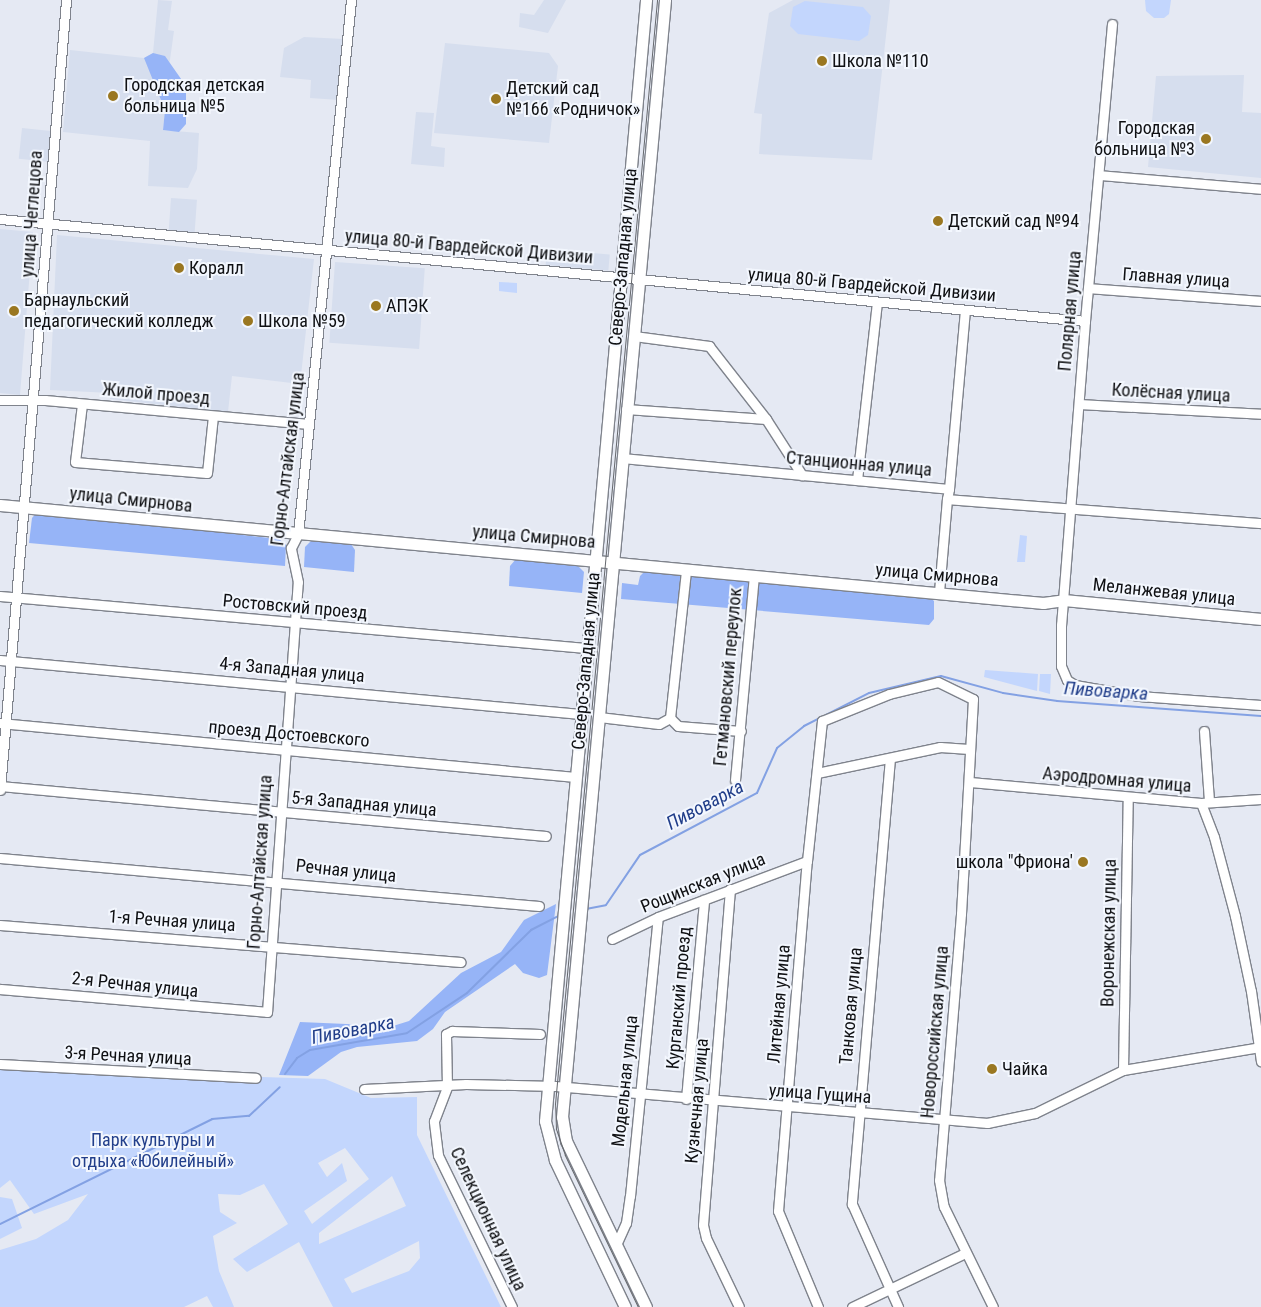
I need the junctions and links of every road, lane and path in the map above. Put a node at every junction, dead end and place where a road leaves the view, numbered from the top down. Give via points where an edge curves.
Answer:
1 (66, 0) edge
2 (351, 0) edge
3 (646, 0) edge
4 (665, 0) edge
5 (1112, 24) dead end
6 (1099, 175) junction
7 (1261, 189) edge
8 (0, 219) edge
9 (48, 224) junction
10 (328, 252) junction
11 (621, 276) junction
12 (639, 278) junction
13 (1088, 288) junction
14 (1261, 301) edge
15 (877, 303) junction
16 (965, 311) junction
17 (1085, 320) junction
18 (634, 336) junction
19 (0, 400) edge
20 (34, 400) junction
21 (82, 404) junction
22 (1079, 404) junction
23 (626, 409) junction
24 (1261, 414) edge
25 (214, 416) junction
26 (766, 419) junction
27 (309, 424) junction
28 (622, 458) junction
29 (802, 475) junction
30 (857, 480) junction
31 (949, 489) junction
32 (947, 499) junction
33 (0, 505) edge
34 (22, 506) junction
35 (1071, 510) junction
36 (1261, 523) edge
37 (298, 534) junction
38 (594, 561) junction
39 (613, 562) junction
40 (686, 570) junction
41 (754, 576) junction
42 (939, 592) junction
43 (0, 596) edge
44 (17, 597) junction
45 (1064, 600) junction
46 (1261, 619) edge
47 (293, 623) junction
48 (586, 648) junction
49 (0, 660) edge
50 (12, 661) junction
51 (290, 685) junction
52 (1261, 705) edge
53 (580, 714) junction
54 (599, 716) junction
55 (670, 718) junction
56 (4, 723) edge
57 (741, 731) junction
58 (1204, 731) dead end
59 (969, 749) junction
60 (285, 750) junction
61 (890, 758) junction
62 (817, 773) junction
63 (575, 777) junction
64 (735, 780) dead end
65 (970, 782) junction
66 (0, 786) edge
67 (0, 790) edge
68 (1128, 797) junction
69 (1261, 799) edge
70 (1205, 802) junction
71 (279, 813) junction
72 (546, 836) dead end
73 (0, 858) edge
74 (807, 861) junction
75 (274, 881) junction
76 (730, 889) junction
77 (704, 900) junction
78 (539, 906) dead end
79 (658, 917) junction
80 (0, 925) edge
81 (612, 939) dead end
82 (271, 945) junction
83 (461, 962) dead end
84 (0, 989) edge
85 (267, 1012) joint
86 (540, 1034) dead end
87 (1260, 1047) edge
88 (1261, 1061) edge
89 (0, 1064) edge
90 (1123, 1070) junction
91 (256, 1078) dead end
92 (447, 1087) junction
93 (547, 1087) junction
94 (564, 1087) junction
95 (364, 1089) dead end
96 (640, 1096) junction
97 (686, 1099) junction
98 (713, 1101) junction
99 (786, 1108) junction
100 (858, 1113) junction
101 (944, 1120) junction
102 (616, 1245) junction
103 (965, 1253) junction
104 (889, 1289) junction
105 (512, 1307) edge
106 (626, 1307) edge
107 (646, 1307) edge
108 (739, 1307) edge
109 (818, 1307) edge
110 (852, 1307) edge
111 (898, 1307) edge
112 (993, 1307) edge

1 - 9 street, улица Чеглецова
2 - 10 street, Горно-Алтайская улица
3 - 11 main road, Северо-Западная улица
4 - 12 main road, Северо-Западная улица
5 - 6 street, Полярная улица
6 - 7 street
6 - 13 street, Полярная улица
8 - 9 street, улица 80-й Гвардейской Дивизии
9 - 10 street, улица 80-й Гвардейской Дивизии
9 - 20 street, улица Чеглецова
10 - 11 street, улица 80-й Гвардейской Дивизии
10 - 27 street, Горно-Алтайская улица
11 - 12 street, улица 80-й Гвардейской Дивизии
11 - 38 main road, Северо-Западная улица
12 - 15 street, улица 80-й Гвардейской Дивизии
12 - 18 main road, Северо-Западная улица
13 - 14 street, Главная улица
13 - 17 street, Полярная улица
15 - 16 street, улица 80-й Гвардейской Дивизии
15 - 30 street
16 - 17 street, улица 80-й Гвардейской Дивизии
16 - 31 street
17 - 22 street, Полярная улица
18 - 23 main road, Северо-Западная улица
18 - 26 street via 709,346
19 - 20 street, Жилой проезд
20 - 21 street, Жилой проезд
20 - 34 street, улица Чеглецова
21 - 25 street, Жилой проезд
21 - 25 street via 75,462 207,473
22 - 24 street, Колёсная улица
22 - 35 street, Полярная улица
23 - 26 street
23 - 28 main road, Северо-Западная улица
25 - 27 street, Жилой проезд
26 - 29 street
27 - 37 street, Горно-Алтайская улица
28 - 29 street, Станционная улица
28 - 39 main road, Северо-Западная улица
29 - 30 street, Станционная улица
30 - 31 street, Станционная улица
31 - 32 street, Станционная улица
32 - 35 street, Станционная улица
32 - 42 street
33 - 34 main road, улица Смирнова
34 - 37 main road, улица Смирнова
34 - 44 street, улица Чеглецова
35 - 36 street, Станционная улица
35 - 45 street, Полярная улица
37 - 38 main road, улица Смирнова
37 - 47 street, Горно-Алтайская улица via 291,548 298,582
38 - 39 main road, улица Смирнова
38 - 48 main road, Северо-Западная улица
39 - 40 main road, улица Смирнова
39 - 54 main road, Северо-Западная улица
40 - 41 main road, улица Смирнова
40 - 55 street
41 - 42 main road, улица Смирнова
41 - 57 street, Гетмановский переулок
42 - 45 main road, улица Смирнова via 1044,603
43 - 44 street, Ростовский проезд
44 - 47 street, Ростовский проезд
44 - 50 street, улица Чеглецова
45 - 46 main road, Меланжевая улица
45 - 52 street, Полярная улица via 1061,666 1070,683 1139,696
47 - 48 street, Ростовский проезд
47 - 51 street, Горно-Алтайская улица
48 - 53 main road, Северо-Западная улица
49 - 50 street, 4-я Западная улица
50 - 51 street, 4-я Западная улица
50 - 56 street, улица Чеглецова
51 - 53 street, 4-я Западная улица
51 - 60 street, Горно-Алтайская улица
53 - 63 main road, Северо-Западная улица
54 - 55 street via 659,724
54 - 94 main road, Северо-Западная улица
55 - 57 street via 678,726
56 - 60 street, проезд Достоевского
56 - 66 street, улица Чеглецова
57 - 64 street, Гетмановский переулок
58 - 70 street
59 - 61 street via 940,747
59 - 62 street, Литейная улица via 973,699 938,682 889,694 822,721
59 - 65 street, Новороссийская улица
60 - 63 street, проезд Достоевского
60 - 71 street, Горно-Алтайская улица
61 - 62 street
61 - 100 street, Танковая улица
62 - 74 street, Литейная улица
63 - 93 main road, Северо-Западная улица
65 - 68 street, Аэродромная улица
65 - 101 street, Новороссийская улица
66 - 67 street, улица Чеглецова
66 - 71 street, 5-я Западная улица
68 - 70 street, Аэродромная улица
68 - 90 street, Воронежская улица
69 - 70 street, Аэродромная улица
70 - 87 street via 1235,916
71 - 72 street, 5-я Западная улица
71 - 75 street, Горно-Алтайская улица
73 - 75 street, Речная улица
74 - 76 street, Рощинская улица
74 - 99 street, Литейная улица
75 - 78 street, Речная улица
75 - 82 street, Горно-Алтайская улица
76 - 77 street, Рощинская улица
76 - 98 street, Кузнечная улица
77 - 79 street, Рощинская улица
77 - 97 street, Курганский проезд
79 - 81 street, Рощинская улица
79 - 96 street, Модельная улица
80 - 82 street, 1-я Речная улица
82 - 83 street, 1-я Речная улица
82 - 85 street, Горно-Алтайская улица
84 - 85 street, 2-я Речная улица
86 - 92 street via 452,1031 446,1034
87 - 88 street
87 - 90 street, улица Гущина
89 - 91 street, 3-я Речная улица
90 - 101 street, улица Гущина via 1025,1117 987,1123
92 - 93 street, улица Гущина via 466,1084
92 - 95 street, улица Гущина
92 - 105 street, Селекционная улица via 434,1121 438,1155
93 - 94 street, улица Гущина
93 - 106 main road, Северо-Западная улица via 544,1121 550,1148
94 - 96 street, улица Гущина
94 - 102 main road, Северо-Западная улица via 562,1117 566,1141
96 - 97 street, улица Гущина
96 - 102 street, Модельная улица via 626,1223
97 - 98 street, улица Гущина
98 - 99 street, улица Гущина
98 - 108 street, Кузнечная улица via 703,1224 706,1238
99 - 100 street, улица Гущина
99 - 109 street, Литейная улица via 778,1211
100 - 101 street, улица Гущина
100 - 104 street, Танковая улица via 852,1204
101 - 103 street, Новороссийская улица via 941,1193
102 - 107 main road, Северо-Западная улица
103 - 104 street
103 - 112 street, Новороссийская улица
104 - 110 street
104 - 111 street, Танковая улица

